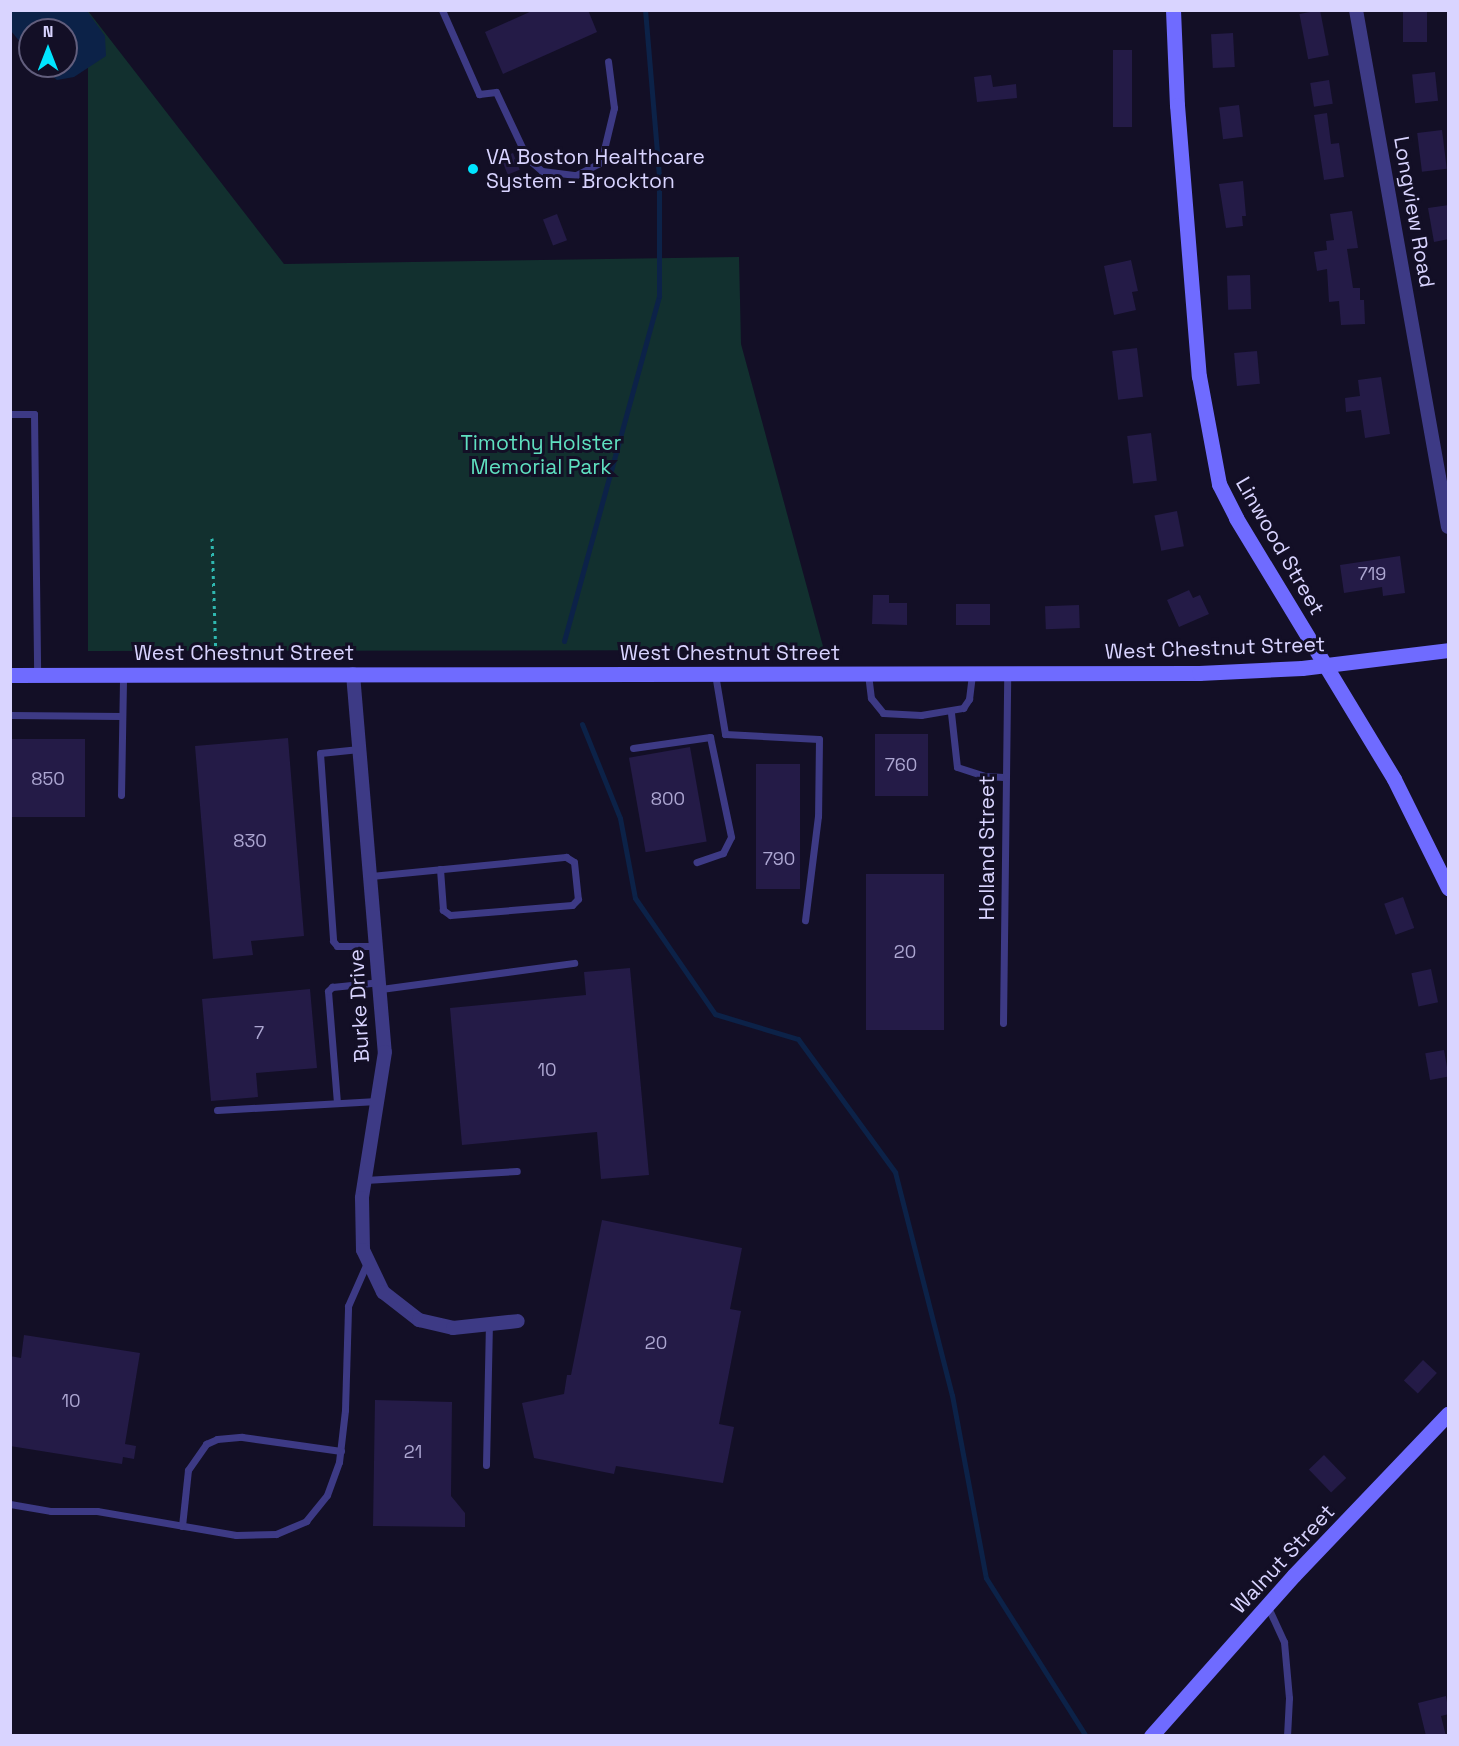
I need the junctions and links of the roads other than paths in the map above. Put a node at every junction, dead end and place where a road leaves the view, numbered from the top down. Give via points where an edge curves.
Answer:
1 (442, 10) edge
2 (1173, 10) edge
3 (1356, 10) edge
4 (608, 61) dead end
5 (10, 414) edge
6 (1449, 527) edge
7 (1449, 650) edge
8 (1328, 665) junction
9 (972, 673) junction
10 (1007, 673) junction
11 (352, 674) junction
12 (715, 674) junction
13 (868, 674) junction
14 (10, 675) edge
15 (37, 675) junction
16 (123, 675) junction
17 (951, 713) junction
18 (10, 715) edge
19 (122, 716) junction
20 (725, 734) junction
21 (710, 737) junction
22 (633, 748) dead end
23 (359, 749) junction
24 (1004, 777) junction
25 (121, 795) dead end
26 (697, 862) dead end
27 (440, 869) junction
28 (371, 876) junction
29 (1449, 888) edge
30 (805, 920) dead end
31 (377, 946) junction
32 (574, 963) dead end
33 (381, 986) junction
34 (1003, 1023) dead end
35 (380, 1101) junction
36 (336, 1103) junction
37 (217, 1110) dead end
38 (517, 1171) dead end
39 (365, 1180) junction
40 (367, 1263) junction
41 (518, 1321) dead end
42 (489, 1325) junction
43 (1449, 1414) edge
44 (341, 1451) junction
45 (486, 1465) dead end
46 (10, 1504) edge
47 (182, 1526) junction
48 (1267, 1605) junction
49 (1151, 1736) edge
50 (1287, 1736) edge

1 - 4 lane via 479,94 496,92 527,158 542,171 576,175 601,162 614,108
2 - 8 main road, Linwood Street via 1199,376 1210,448 1219,484 1236,518
3 - 6 street, Longview Road
5 - 15 lane via 34,414
7 - 8 main road, West Chestnut Street
8 - 10 main road, West Chestnut Street via 1210,673
8 - 29 main road, Linwood Street via 1394,779
9 - 10 main road, West Chestnut Street
9 - 13 main road, West Chestnut Street
9 - 17 lane via 969,699 963,708
10 - 24 lane, Holland Street
11 - 12 main road, West Chestnut Street
11 - 16 main road, West Chestnut Street
11 - 23 street, Burke Drive
12 - 13 main road, West Chestnut Street
12 - 20 lane
13 - 17 lane via 871,698 884,713
14 - 15 main road, West Chestnut Street
15 - 16 main road, West Chestnut Street
16 - 19 lane
17 - 24 lane via 957,767 984,776
18 - 19 lane
19 - 25 lane
20 - 21 lane
20 - 30 lane via 819,739 818,816
21 - 22 lane
21 - 26 lane via 731,837 723,853
23 - 28 street, Burke Drive
23 - 31 lane via 320,753 333,941 336,946
24 - 34 lane, Holland Street
27 - 27 lane via 566,857 574,862 578,898 572,905 450,915 443,910
27 - 28 lane
28 - 31 street, Burke Drive
31 - 33 street, Burke Drive
32 - 33 lane
33 - 35 street, Burke Drive via 385,1052
33 - 36 lane via 332,987 328,992
35 - 36 lane
35 - 39 street, Burke Drive
36 - 37 lane
38 - 39 lane
39 - 40 street, Burke Drive via 360,1218
40 - 42 street, Burke Drive via 393,1303 419,1320 453,1328
40 - 44 lane via 351,1290 348,1306
41 - 42 street, Burke Drive
42 - 45 lane
43 - 48 main road, Walnut Street
44 - 47 lane via 327,1496 306,1521 292,1528 259,1536
44 - 47 lane via 242,1437 206,1444 188,1470
46 - 47 lane via 51,1510 97,1510
48 - 49 main road, Walnut Street
48 - 50 lane via 1284,1642 1289,1698

